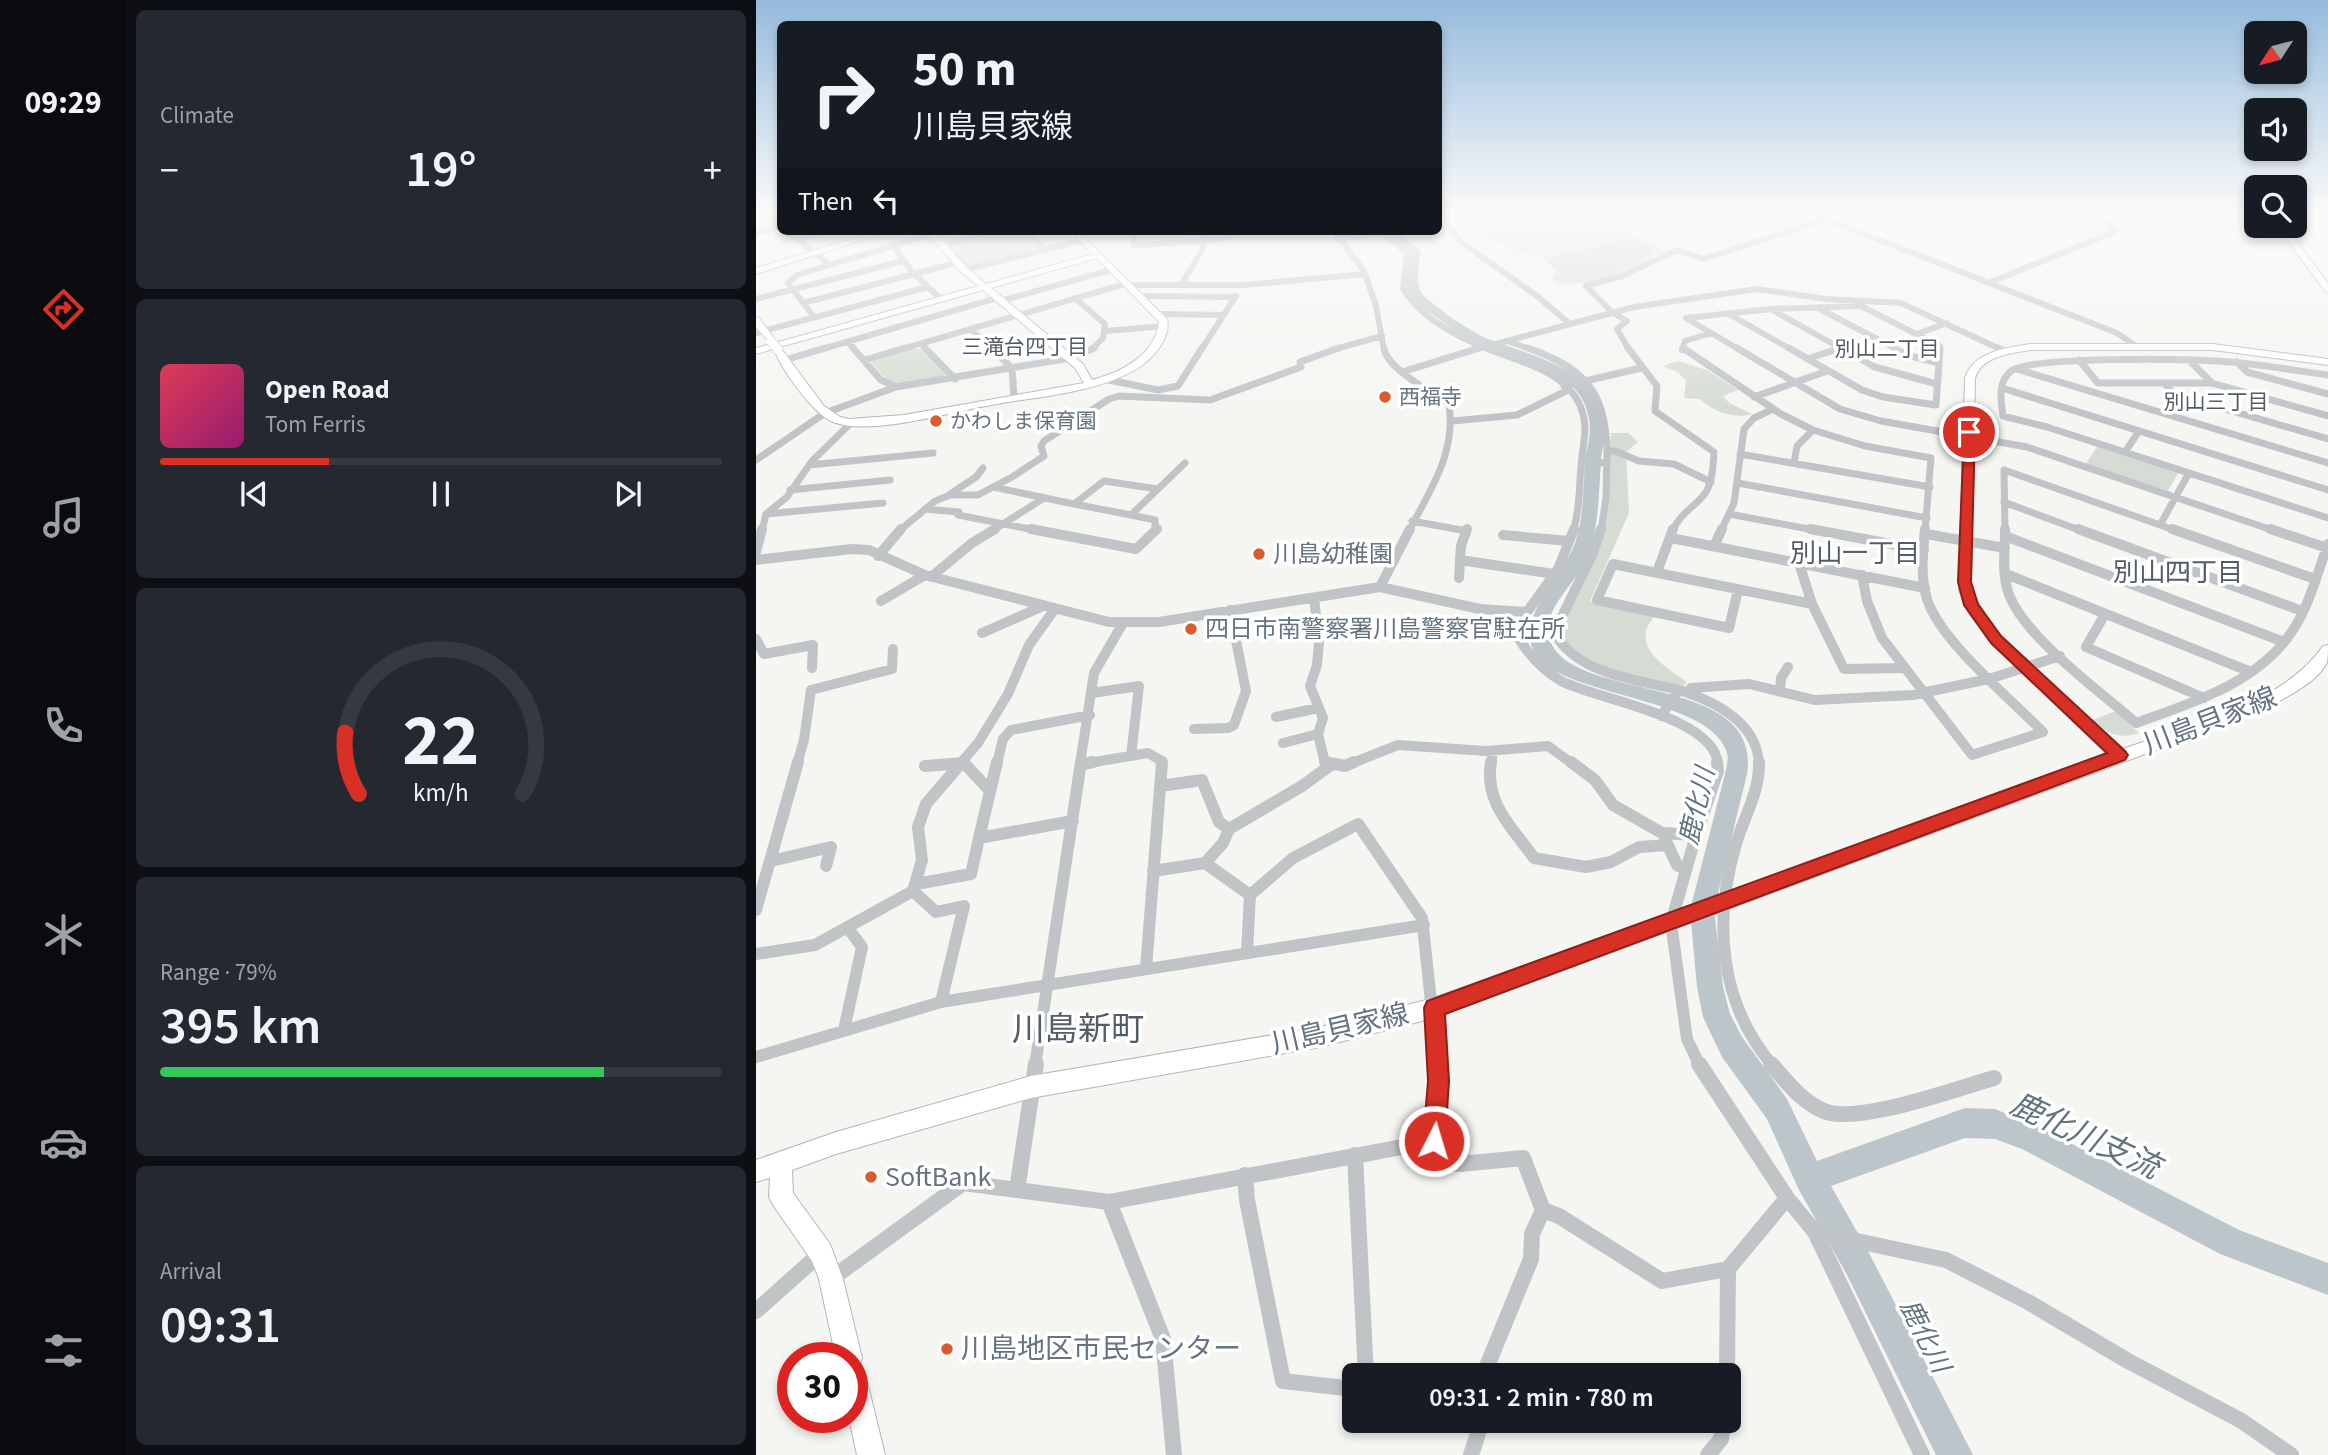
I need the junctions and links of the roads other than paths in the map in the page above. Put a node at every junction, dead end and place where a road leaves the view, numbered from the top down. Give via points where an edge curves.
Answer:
1 (792, 278) edge
2 (838, 278) edge
3 (899, 278) edge
4 (918, 278) edge
5 (974, 278) edge
6 (1017, 278) edge
7 (1081, 278) edge
8 (1123, 278) edge
9 (1185, 278) edge
10 (1326, 278) edge
11 (1366, 278) edge
12 (1404, 278) edge
13 (1508, 278) edge
14 (1615, 278) edge
15 (1980, 278) edge
16 (2001, 278) edge
17 (1991, 282) junction
18 (1129, 284) junction
19 (1181, 285) junction
20 (928, 287) junction
21 (985, 287) junction
22 (792, 290) junction
23 (1141, 296) junction
24 (756, 299) edge
25 (942, 299) junction
26 (1075, 299) junction
27 (999, 300) junction
28 (803, 303) junction
29 (1817, 308) junction
30 (1771, 309) junction
31 (1612, 313) junction
32 (1160, 314) junction
33 (1729, 314) junction
34 (1018, 315) junction
35 (1224, 315) junction
36 (814, 317) junction
37 (756, 320) edge
38 (1947, 323) junction
39 (1570, 324) junction
40 (1164, 326) junction
41 (971, 329) junction
42 (1106, 331) junction
43 (760, 332) edge
44 (1711, 333) junction
45 (1916, 334) junction
46 (1382, 336) junction
47 (848, 342) junction
48 (1508, 342) junction
49 (921, 344) junction
50 (2100, 346) junction
51 (2136, 346) junction
52 (1489, 348) junction
53 (1841, 348) junction
54 (756, 351) edge
55 (2004, 351) junction
56 (2287, 356) junction
57 (1069, 358) junction
58 (1807, 359) junction
59 (785, 360) junction
60 (865, 360) junction
61 (2079, 360) junction
62 (2113, 360) junction
63 (2189, 360) junction
64 (2237, 362) junction
65 (2328, 362) edge
66 (1939, 363) junction
67 (1012, 368) junction
68 (1641, 368) junction
69 (2017, 369) junction
70 (2293, 369) junction
71 (1827, 371) junction
72 (1402, 372) junction
73 (2328, 375) edge
74 (955, 379) junction
75 (1104, 379) junction
76 (1587, 381) junction
77 (1089, 383) junction
78 (1792, 383) junction
79 (2098, 383) junction
80 (2164, 383) junction
81 (2212, 383) junction
82 (1937, 384) junction
83 (1136, 386) junction
84 (896, 387) junction
85 (1566, 387) junction
86 (2002, 388) junction
87 (2091, 392) junction
88 (2328, 394) edge
89 (1123, 396) junction
90 (1014, 397) junction
91 (1754, 397) junction
92 (1773, 409) junction
93 (825, 413) junction
94 (2328, 415) edge
95 (1452, 421) junction
96 (852, 422) junction
97 (2210, 427) junction
98 (1813, 430) junction
99 (2139, 431) junction
100 (1969, 435) junction
101 (2328, 439) edge
102 (2198, 449) junction
103 (1607, 451) junction
104 (2125, 452) junction
105 (933, 453) dead end
106 (1740, 454) junction
107 (756, 460) edge
108 (1583, 462) junction
109 (1185, 463) dead end
110 (1606, 463) junction
111 (1794, 463) junction
112 (2328, 463) edge
113 (809, 465) junction
114 (983, 468) dead end
115 (2189, 473) junction
116 (890, 480) dead end
117 (1711, 482) junction
118 (1738, 483) junction
119 (993, 487) junction
120 (1930, 487) junction
121 (1158, 489) junction
122 (790, 490) junction
123 (2328, 490) edge
124 (950, 494) junction
125 (2175, 497) junction
126 (1044, 498) junction
127 (2004, 502) junction
128 (883, 503) dead end
129 (1074, 504) junction
130 (925, 509) junction
131 (766, 514) junction
132 (1729, 514) junction
133 (1131, 515) junction
134 (1927, 518) junction
135 (2328, 518) edge
136 (1412, 521) junction
137 (1004, 523) junction
138 (2160, 525) junction
139 (1926, 534) junction
140 (1503, 535) dead end
141 (2005, 536) junction
142 (1671, 538) junction
143 (1569, 541) junction
144 (1966, 541) junction
145 (1714, 546) junction
146 (2327, 546) edge
147 (2005, 548) junction
148 (1924, 550) junction
149 (756, 552) edge
150 (878, 556) junction
151 (756, 560) edge
152 (1460, 560) junction
153 (1799, 563) junction
154 (1657, 572) junction
155 (2006, 573) junction
156 (1554, 574) junction
157 (1862, 575) junction
158 (928, 576) junction
159 (1459, 578) dead end
160 (2315, 579) junction
161 (1380, 587) junction
162 (1925, 588) junction
163 (1738, 590) junction
164 (1314, 598) junction
165 (881, 601) dead end
166 (1812, 604) junction
167 (1041, 607) junction
168 (1230, 610) junction
169 (1054, 611) junction
170 (2302, 611) junction
171 (1527, 612) junction
172 (2105, 614) junction
173 (1123, 623) junction
174 (982, 634) dead end
175 (756, 639) edge
176 (2284, 642) junction
177 (893, 649) dead end
178 (2328, 650) edge
179 (2060, 656) junction
180 (1788, 667) dead end
181 (811, 668) dead end
182 (1904, 668) junction
183 (2026, 668) junction
184 (2252, 672) junction
185 (1989, 679) junction
186 (1682, 691) junction
187 (1780, 691) junction
188 (1926, 692) junction
189 (1092, 694) junction
190 (2204, 698) junction
191 (1318, 708) junction
192 (1663, 714) junction
193 (1090, 715) junction
194 (1276, 717) dead end
195 (1194, 729) dead end
196 (1318, 734) junction
197 (1283, 743) dead end
198 (1493, 751) junction
199 (2120, 755) junction
200 (1131, 756) junction
201 (964, 763) junction
202 (1083, 764) junction
203 (1331, 765) junction
204 (925, 766) dead end
205 (1160, 786) junction
206 (990, 791) junction
207 (1073, 821) junction
208 (1229, 829) junction
209 (1662, 833) junction
210 (1696, 835) junction
211 (979, 838) junction
212 (1668, 845) junction
213 (771, 861) junction
214 (1205, 863) junction
215 (825, 866) dead end
216 (1686, 870) junction
217 (1153, 871) junction
218 (915, 888) junction
219 (1250, 894) junction
220 (1724, 903) junction
221 (756, 911) edge
222 (1671, 923) junction
223 (1424, 925) junction
224 (847, 927) junction
225 (1247, 953) junction
226 (756, 954) edge
227 (1146, 969) junction
228 (1047, 984) junction
229 (941, 1002) junction
230 (1434, 1008) junction
231 (844, 1030) junction
232 (756, 1057) edge
233 (1994, 1077) dead end
234 (1031, 1087) junction
235 (1434, 1141) junction
236 (1355, 1156) junction
237 (781, 1163) junction
238 (756, 1171) edge
239 (1245, 1175) junction
240 (1017, 1190) junction
241 (1787, 1198) junction
242 (1109, 1202) junction
243 (1543, 1210) junction
244 (1815, 1233) junction
245 (821, 1253) junction
246 (1728, 1269) junction
247 (831, 1279) junction
248 (756, 1311) edge
249 (845, 1342) edge
250 (1365, 1363) edge
251 (1488, 1363) edge
252 (1727, 1363) edge
253 (1342, 1388) edge
254 (866, 1433) edge
255 (1478, 1433) edge
256 (1722, 1433) edge
257 (871, 1455) edge
258 (1174, 1455) edge
259 (1471, 1455) edge
260 (1708, 1455) edge
261 (1922, 1455) edge
262 (2291, 1455) edge

1 - 22 street via 788,283
2 - 22 street
3 - 28 street
4 - 20 street
5 - 21 street
6 - 21 street
7 - 27 street
8 - 18 street
9 - 19 street
10 - 19 street
11 - 46 street
12 - 52 street via 1403,288 1411,301 1455,332
13 - 39 street
14 - 31 street via 1586,286
15 - 17 street
16 - 17 street
17 - 51 street via 2117,333
18 - 19 street
18 - 23 street
18 - 26 street
20 - 25 street
20 - 36 street
21 - 25 street
21 - 27 street
22 - 24 street
22 - 28 street
23 - 32 street
23 - 35 street via 1236,297
25 - 54 street
26 - 34 street
26 - 42 street via 1104,321
27 - 34 street
27 - 47 street
28 - 36 street
29 - 30 street
29 - 45 street via 1861,306
29 - 66 street via 1907,355
30 - 33 street
30 - 53 street
31 - 38 street via 1757,289 1901,303
31 - 39 street
31 - 68 street via 1627,321 1617,333
32 - 35 street
32 - 40 street
33 - 44 street via 1686,318
33 - 58 street
34 - 41 street
34 - 57 street
35 - 83 street via 1182,383 1167,390
36 - 43 street
37 - 43 street
38 - 45 street
38 - 55 street
39 - 48 street
40 - 42 street
40 - 75 street via 1143,360
41 - 49 street
41 - 67 street
42 - 57 street via 1101,343
43 - 59 street, bridge
44 - 78 street
44 - 91 street via 1685,341 1682,350
45 - 66 street via 1940,346
46 - 72 street via 1385,356
46 - 89 street via 1315,355 1294,370 1210,400
47 - 59 street
47 - 60 street
48 - 52 street
48 - 76 street via 1566,365
49 - 60 street
49 - 74 street
50 - 51 street
50 - 55 street via 2031,346
50 - 62 street
51 - 56 street via 2213,347
52 - 72 street
52 - 85 street via 1541,367
53 - 58 street
53 - 82 street via 1882,370
55 - 100 street via 1982,361 1971,375
56 - 65 street
56 - 70 street
57 - 67 street
57 - 77 street
58 - 71 street
59 - 93 street
60 - 84 street via 881,380
61 - 62 street
61 - 69 street via 2035,362
61 - 79 street
62 - 63 street
63 - 64 street
63 - 81 street
64 - 70 street
64 - 88 street via 2247,372
66 - 82 street
67 - 74 street
67 - 90 street
68 - 76 street
68 - 117 street via 1657,386 1656,411 1714,452
69 - 86 street via 2006,377
69 - 87 street
70 - 73 street
71 - 78 street
71 - 82 street via 1870,393 1937,406
72 - 95 street via 1449,404
74 - 84 street
75 - 77 street
75 - 83 street
76 - 85 street
76 - 103 street via 1605,410
77 - 90 street
78 - 91 street
78 - 100 street via 1825,403 1861,416
79 - 80 street
79 - 87 street
80 - 81 street
80 - 101 street via 2174,394
81 - 94 street
83 - 89 street
84 - 93 street
85 - 95 street via 1517,415
85 - 108 street via 1583,414
86 - 99 street
86 - 104 street via 2003,416
87 - 97 street
89 - 119 street via 1109,399 1048,437 1041,446 1044,456
90 - 96 street via 888,420
91 - 92 street
92 - 98 street
92 - 106 street via 1747,425
93 - 96 street
93 - 107 street
95 - 136 street via 1446,458
96 - 113 street
97 - 102 street
97 - 112 street
98 - 111 street via 1797,446
98 - 120 street via 1865,446 1933,458
99 - 102 street
99 - 104 street
100 - 125 street via 2027,447
100 - 144 street
102 - 123 street
103 - 110 street
103 - 117 street via 1639,461 1674,464
104 - 115 street
105 - 113 street
106 - 111 street
106 - 118 street
108 - 110 street
108 - 143 street
109 - 121 street
110 - 186 street via 1597,545 1554,633 1564,650 1580,662
111 - 120 street
113 - 122 street
114 - 124 street
115 - 125 street
115 - 135 street
116 - 122 street
117 - 142 street via 1705,494 1677,519
118 - 132 street
118 - 134 street
119 - 124 street via 976,496
119 - 126 street
120 - 134 street
121 - 129 street via 1104,481
121 - 133 street
122 - 131 street
124 - 130 street
125 - 138 street
125 - 146 street
126 - 129 street
126 - 137 street
127 - 138 street via 2004,470
127 - 141 street
127 - 170 street
128 - 131 street
129 - 133 street
130 - 137 street
130 - 150 street via 892,536
131 - 149 street
132 - 145 street
132 - 148 street
133 - 137 street via 1155,520 1157,529 1136,549
134 - 139 street
136 - 152 street via 1468,529
136 - 161 street
137 - 158 street
138 - 160 street
139 - 144 street
139 - 148 street
140 - 143 street
141 - 147 street
141 - 176 street
142 - 145 street
142 - 154 street
143 - 156 street
144 - 147 street
144 - 183 street via 1965,582 1971,605 1989,632
145 - 153 street
146 - 160 street
147 - 155 street
148 - 162 street
150 - 151 street via 852,549
150 - 158 street
152 - 156 street
152 - 159 street
153 - 157 street
153 - 166 street
154 - 163 street
154 - 163 street via 1613,564 1597,600 1729,628
155 - 172 street
155 - 179 street via 2009,595 2020,618
156 - 171 street
157 - 162 street
157 - 182 street via 1878,628
158 - 165 street
158 - 167 street
160 - 170 street
161 - 164 street
161 - 171 street via 1467,607
162 - 185 street via 1946,633
163 - 166 street
164 - 168 street
164 - 191 street via 1319,618 1317,670 1310,686
166 - 182 street via 1844,669
167 - 169 street
167 - 174 street
168 - 173 street
168 - 195 street via 1246,691 1234,725
169 - 173 street
169 - 201 street via 1029,645 1008,694
170 - 176 street
171 - 192 street via 1519,639 1544,670 1562,681
172 - 184 street
172 - 190 street via 2086,647
173 - 189 street via 1094,673
175 - 181 street via 764,654 813,645
176 - 184 street
177 - 213 street via 892,668 811,690 804,740
178 - 199 street, 川島貝家線 via 2318,666 2288,691 2248,710
179 - 183 street
179 - 190 street via 2136,723
180 - 187 street
182 - 188 street
183 - 185 street
183 - 199 street
184 - 190 street
185 - 188 street
185 - 188 street via 2043,732 1972,755
186 - 187 street via 1749,684
186 - 192 street
186 - 220 street via 1714,703 1740,722 1759,762 1757,786 1738,838
187 - 188 street via 1815,700
189 - 193 street
189 - 200 street via 1139,686
191 - 194 street
191 - 196 street via 1323,718
192 - 210 street via 1709,741 1717,757 1718,771
193 - 202 street
193 - 206 street via 1011,730 1003,739
196 - 197 street
196 - 203 street via 1325,763
198 - 203 street via 1398,745 1349,765
198 - 209 street via 1548,746 1595,780 1613,805
198 - 212 street via 1488,782 1494,804 1534,858 1586,867 1611,862 1639,847
199 - 220 street, 川島貝家線
200 - 202 street
200 - 205 street via 1148,753 1162,761
201 - 204 street
201 - 206 street
201 - 218 street via 921,813 922,860
202 - 207 street
203 - 208 street
205 - 208 street via 1202,780 1219,822
205 - 217 street
206 - 211 street
207 - 211 street
207 - 228 street
208 - 214 street
209 - 210 street
209 - 212 street
210 - 216 street
211 - 218 street via 971,874
212 - 216 street via 1677,865
213 - 215 street via 831,846
213 - 221 street
214 - 217 street
214 - 219 street
216 - 222 street
217 - 227 street
218 - 224 street
218 - 229 street via 936,912 964,906
219 - 223 street via 1293,858 1361,821
219 - 225 street
220 - 222 street, 川島貝家線
220 - 233 street via 1725,960 1742,1023 1794,1090 1826,1112 1854,1114
222 - 230 street, 川島貝家線
222 - 241 street via 1687,1039 1703,1073
223 - 225 street
223 - 230 street
224 - 226 street via 807,947
224 - 231 street via 862,947
225 - 227 street
227 - 228 street
228 - 229 street
228 - 234 street
229 - 231 street
230 - 234 street, 川島貝家線 via 1320,1037
230 - 235 street via 1438,1081
231 - 232 street
234 - 237 street, 川島貝家線
234 - 240 street
235 - 236 street
235 - 243 street via 1433,1163 1523,1158
236 - 239 street
236 - 250 street
237 - 238 street, 川島貝家線
237 - 245 street via 781,1197
239 - 242 street
239 - 253 street via 1283,1381
240 - 242 street
240 - 247 street via 963,1183
241 - 244 street
241 - 246 street
242 - 258 street via 1163,1339
243 - 246 street via 1662,1281
243 - 251 street via 1532,1234 1531,1258
244 - 261 street
244 - 262 street via 1946,1260 2240,1420
245 - 247 street
245 - 248 street
246 - 252 street
247 - 249 street
254 - 257 street
255 - 259 street
256 - 260 street

